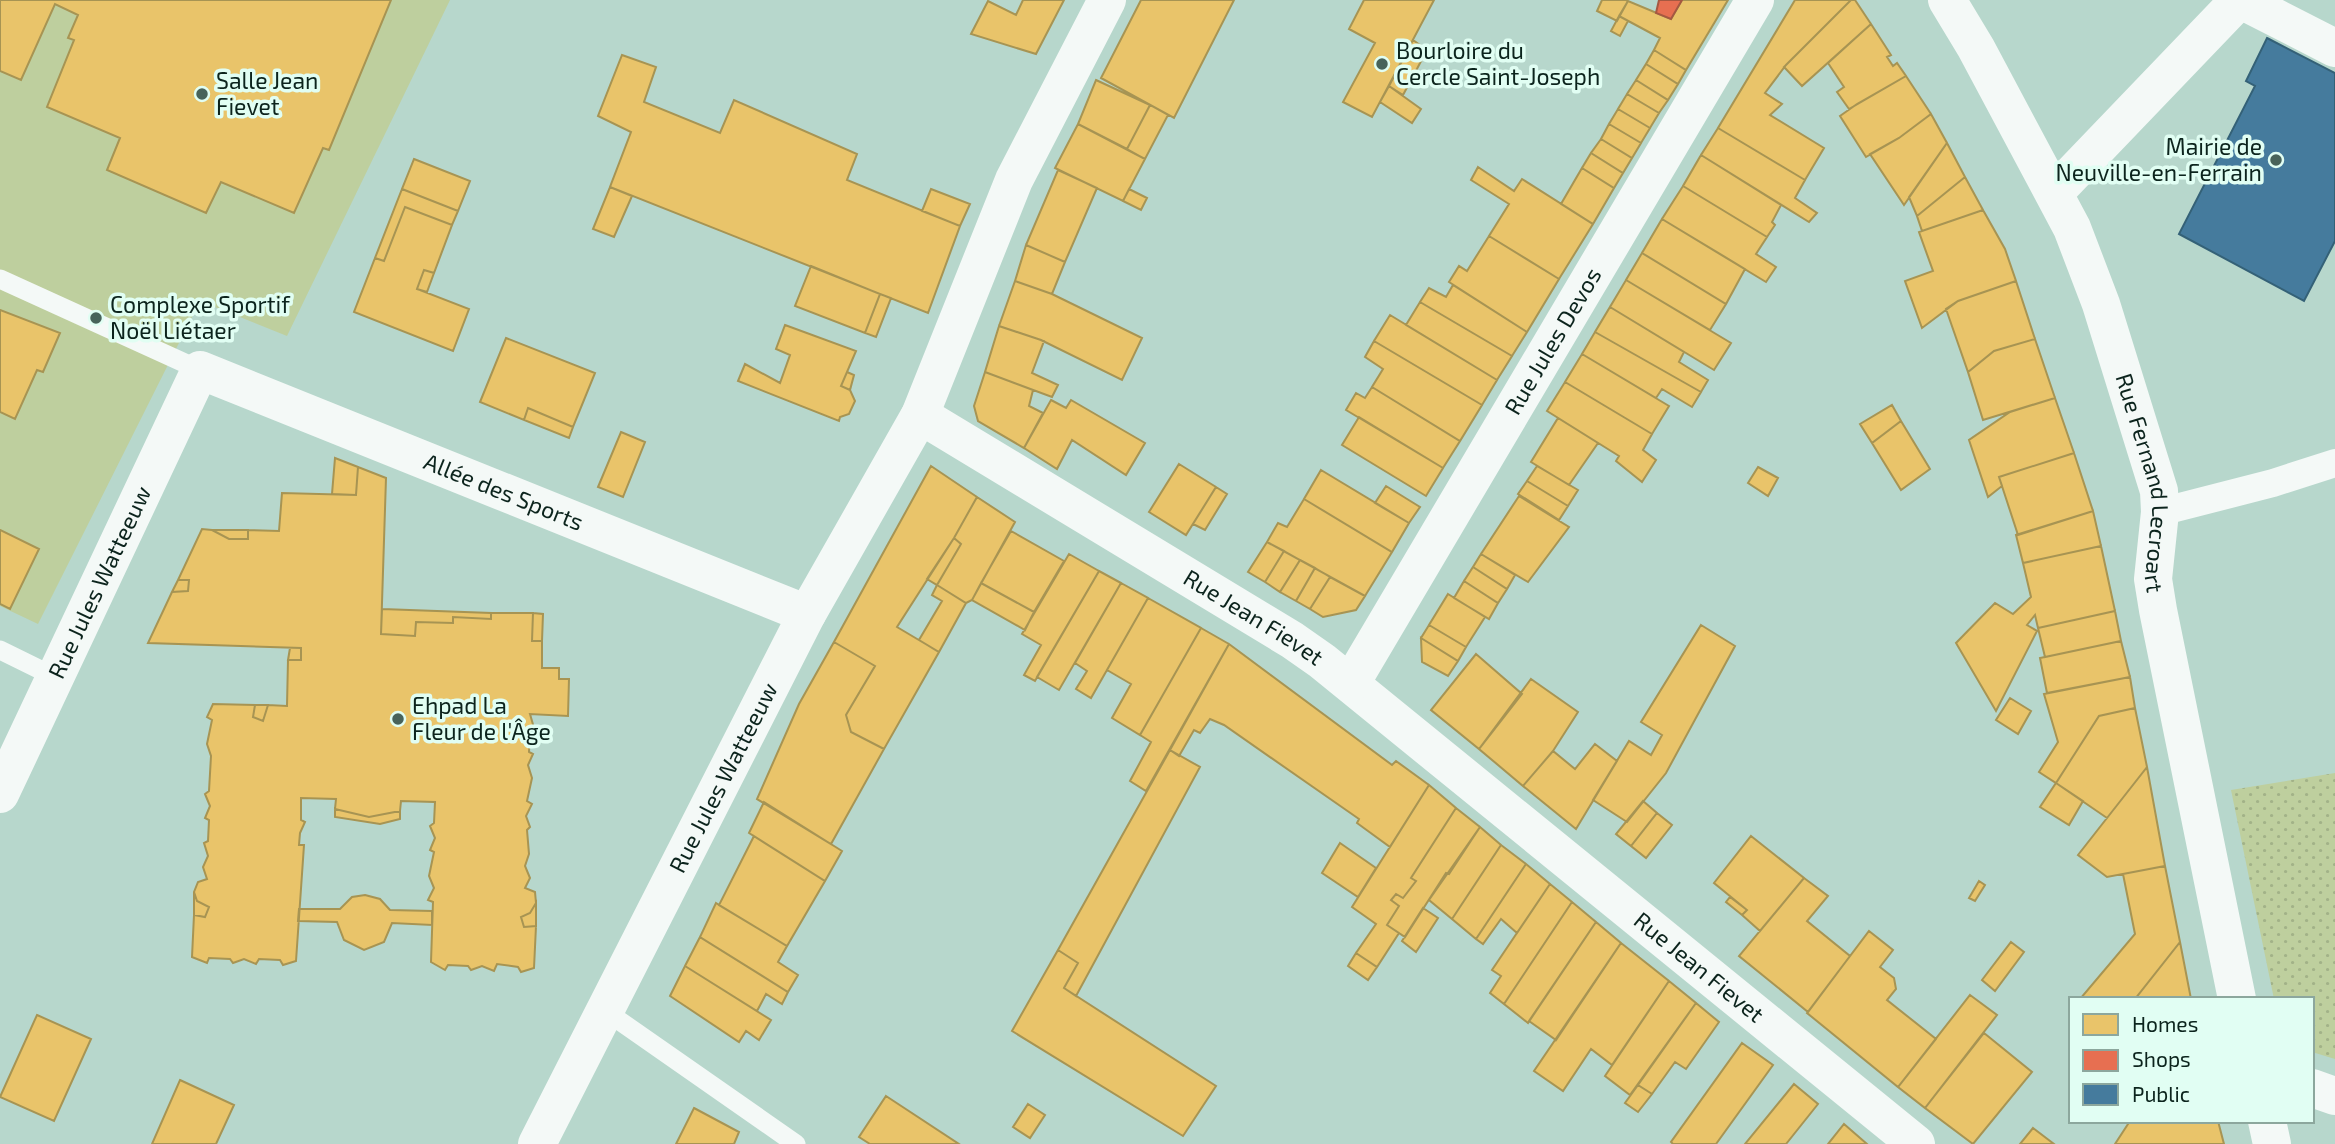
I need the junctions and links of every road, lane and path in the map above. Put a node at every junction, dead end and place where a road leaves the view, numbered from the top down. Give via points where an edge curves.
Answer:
1 (1107, 0) edge
2 (1755, 0) edge
3 (1947, 0) edge
4 (2240, 0) edge
5 (2335, 48) edge
6 (2054, 193) junction
7 (0, 279) edge
8 (200, 370) junction
9 (920, 415) junction
10 (2335, 463) edge
11 (2160, 512) junction
12 (807, 614) junction
13 (0, 650) edge
14 (55, 677) junction
15 (1351, 683) junction
16 (0, 794) edge
17 (2237, 997) edge
18 (604, 1010) junction
19 (2314, 1089) edge
20 (2335, 1096) edge
21 (2267, 1123) edge
22 (537, 1144) edge
23 (796, 1144) edge
24 (1916, 1144) edge
25 (2272, 1144) edge

1 - 9 street via 1014,180
2 - 15 street, Rue Jules Devos
3 - 6 street, Rue Fernand Lecroart
4 - 5 street
4 - 6 street
6 - 11 street, Rue Fernand Lecroart via 2101,303 2159,491
7 - 8 lane
8 - 12 street, Allée des Sports
8 - 14 street, Rue Jules Watteeuw
9 - 12 street, Rue Jules Watteeuw
9 - 15 street, Rue Jean Fievet via 1292,640
10 - 11 street
11 - 17 street, Rue Fernand Lecroart via 2153,579
12 - 18 street, Rue Jules Watteeuw
13 - 14 lane
14 - 16 street, Rue Jules Watteeuw
15 - 24 street, Rue Jean Fievet
18 - 22 street, Rue Jules Watteeuw
18 - 23 lane
19 - 20 street
21 - 25 street

